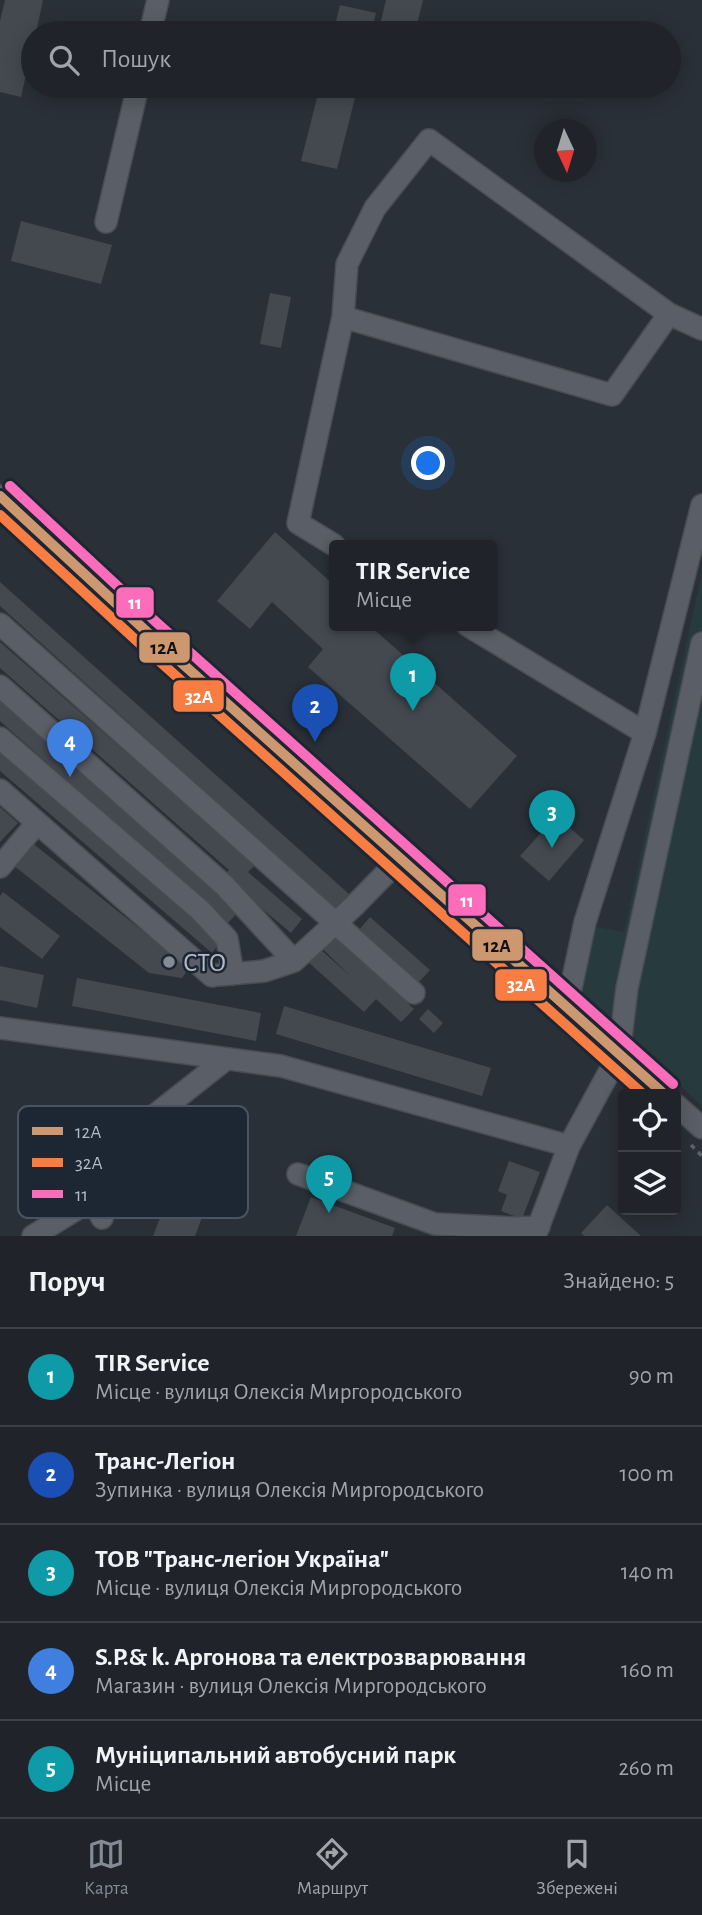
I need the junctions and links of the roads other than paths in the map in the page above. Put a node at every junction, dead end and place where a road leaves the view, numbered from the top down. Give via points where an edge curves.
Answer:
1 (158, 0) edge
2 (153, 21) edge
3 (135, 98) edge
4 (106, 222) dead end
5 (669, 314) junction
6 (343, 317) junction
7 (702, 330) edge
8 (0, 496) edge
9 (702, 505) edge
10 (329, 542) edge
11 (0, 624) edge
12 (477, 631) edge
13 (702, 643) edge
14 (0, 686) edge
15 (645, 733) junction
16 (0, 738) edge
17 (0, 790) edge
18 (37, 823) junction
19 (401, 858) junction
20 (0, 867) edge
21 (334, 923) junction
22 (295, 961) junction
23 (214, 976) junction
24 (414, 993) dead end
25 (568, 1007) junction
26 (0, 1028) edge
27 (619, 1054) junction
28 (226, 1059) junction
29 (658, 1089) edge
30 (167, 1106) edge
31 (681, 1109) edge
32 (702, 1128) edge
33 (569, 1146) junction
34 (298, 1174) dead end
35 (62, 1218) edge
36 (432, 1230) edge
37 (537, 1231) edge
38 (33, 1236) edge

1 - 2 street
3 - 4 street
5 - 6 street via 612,396
5 - 6 street via 429,140 375,208 347,264
5 - 7 street
6 - 10 street via 298,523
8 - 19 street
9 - 15 street
11 - 21 street
12 - 15 street
13 - 27 street via 626,988
14 - 22 street via 225,886
15 - 25 street via 585,922
16 - 23 street via 200,910 227,939
17 - 18 street
18 - 20 street
18 - 23 street
19 - 21 street
19 - 25 street
21 - 22 street
21 - 24 street
22 - 23 street via 264,971
25 - 27 street
26 - 28 street
27 - 29 street
27 - 33 street
28 - 30 street
28 - 33 street via 281,1066
31 - 32 street
33 - 37 street
34 - 36 street
35 - 38 street
36 - 37 street

